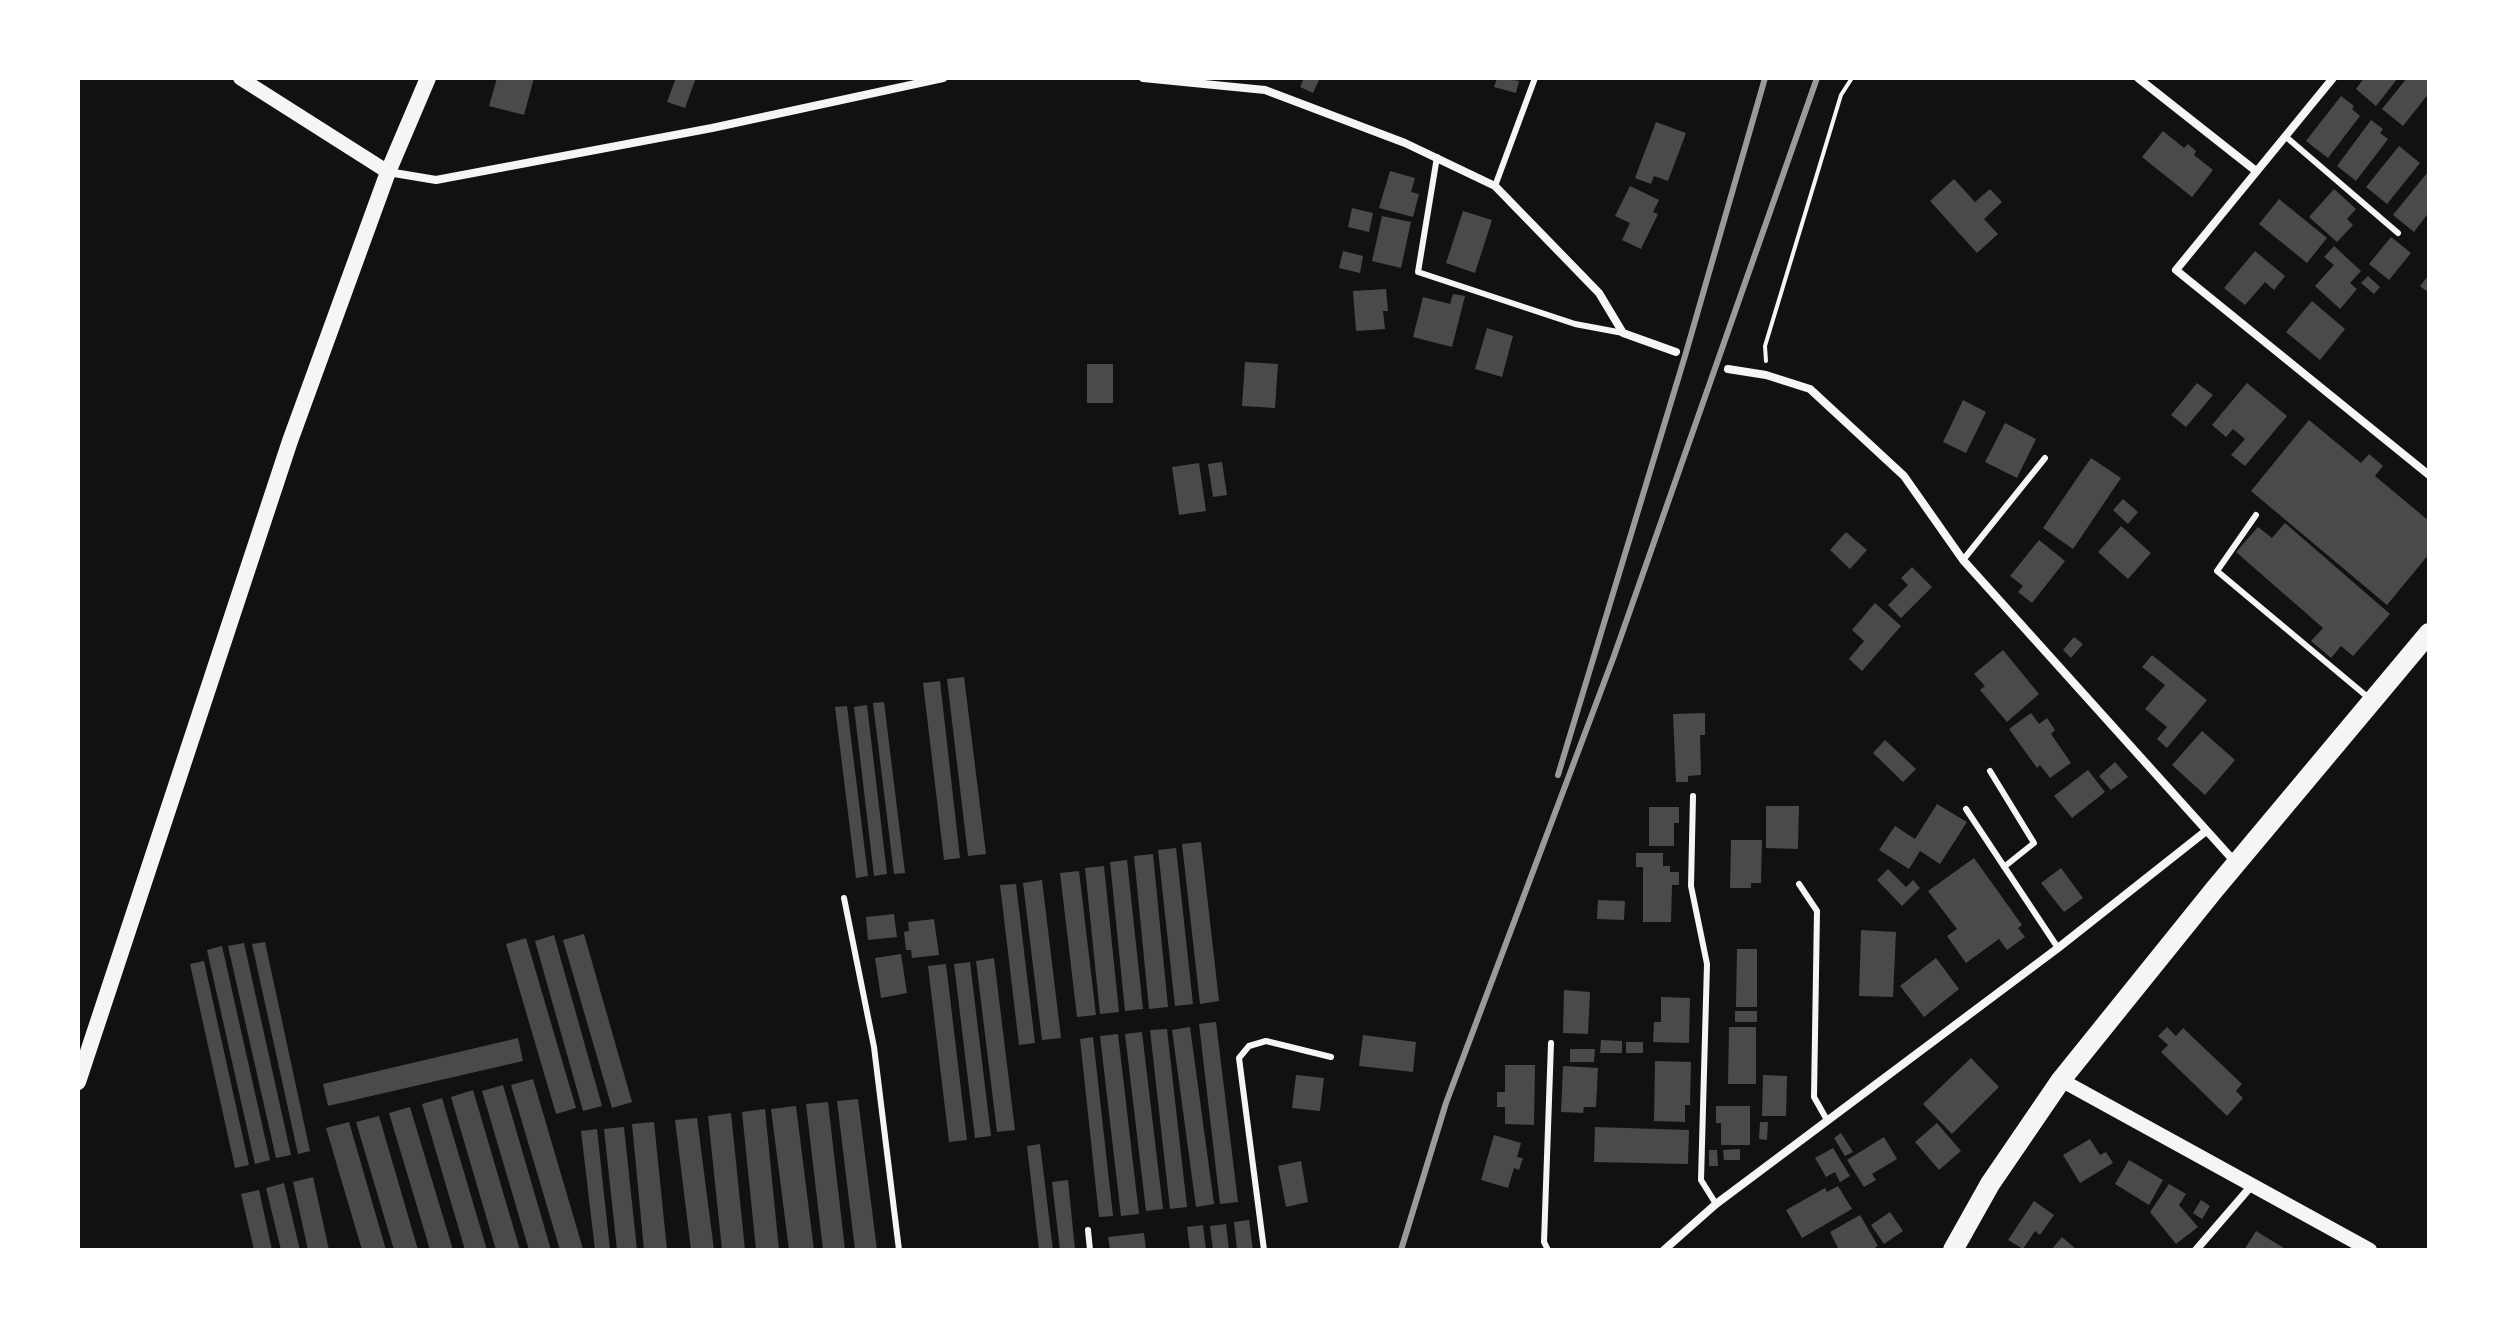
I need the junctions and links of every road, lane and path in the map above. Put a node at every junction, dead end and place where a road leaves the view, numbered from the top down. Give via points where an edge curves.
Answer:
1 (240, 78) edge
2 (428, 78) edge
3 (943, 78) edge
4 (1143, 78) edge
5 (1535, 78) edge
6 (1852, 78) edge
7 (2138, 78) edge
8 (2333, 78) edge
9 (1231, 82) edge
10 (2285, 136) junction
11 (1437, 157) junction
12 (2256, 171) junction
13 (388, 172) junction
14 (1495, 186) junction
15 (2398, 233) dead end
16 (1623, 333) junction
17 (1676, 352) dead end
18 (1728, 369) dead end
19 (1766, 375) junction
20 (2045, 458) dead end
21 (2429, 475) edge
22 (2256, 515) dead end
23 (1963, 560) junction
24 (2429, 633) edge
25 (2372, 701) junction
26 (1990, 771) dead end
27 (1693, 796) dead end
28 (1966, 809) dead end
29 (2206, 831) junction
30 (2236, 863) junction
31 (2004, 867) junction
32 (1799, 884) dead end
33 (844, 898) dead end
34 (2058, 948) junction
35 (1551, 1043) dead end
36 (1331, 1057) dead end
37 (2061, 1080) junction
38 (78, 1082) edge
39 (1827, 1120) junction
40 (2253, 1184) junction
41 (1716, 1204) junction
42 (1088, 1230) dead end
43 (2199, 1249) edge
44 (899, 1250) edge
45 (1090, 1250) edge
46 (1264, 1250) edge
47 (1548, 1250) edge
48 (1664, 1250) edge
49 (1953, 1250) edge
50 (2370, 1250) edge

1 - 13 street
2 - 13 main road
3 - 13 street via 436,180
4 - 9 street
5 - 14 lane
6 - 19 path via 1841,95 1765,346
7 - 12 street
8 - 10 street
9 - 11 street via 1265,90
10 - 12 street
10 - 15 lane
11 - 14 street
11 - 16 lane via 1418,272 1575,324
12 - 21 street via 2176,270
13 - 38 main road via 290,441
14 - 16 street via 1599,293
16 - 17 street
18 - 19 street
19 - 23 street via 1810,389 1904,476
20 - 23 lane
22 - 25 lane via 2217,571
23 - 29 street
24 - 25 highway
25 - 30 highway
26 - 31 lane via 2034,843
27 - 41 lane via 1691,886 1707,964 1701,1180
28 - 31 lane
29 - 30 street
29 - 34 street
30 - 37 highway
31 - 34 lane
32 - 39 lane via 1817,911 1814,1097
33 - 44 lane via 874,1047
34 - 39 street
35 - 47 lane via 1544,1242
36 - 46 lane via 1266,1041 1249,1046 1239,1058
37 - 40 street
37 - 49 highway via 1990,1184
39 - 41 street
40 - 43 street
40 - 50 street
41 - 48 street
42 - 45 lane

